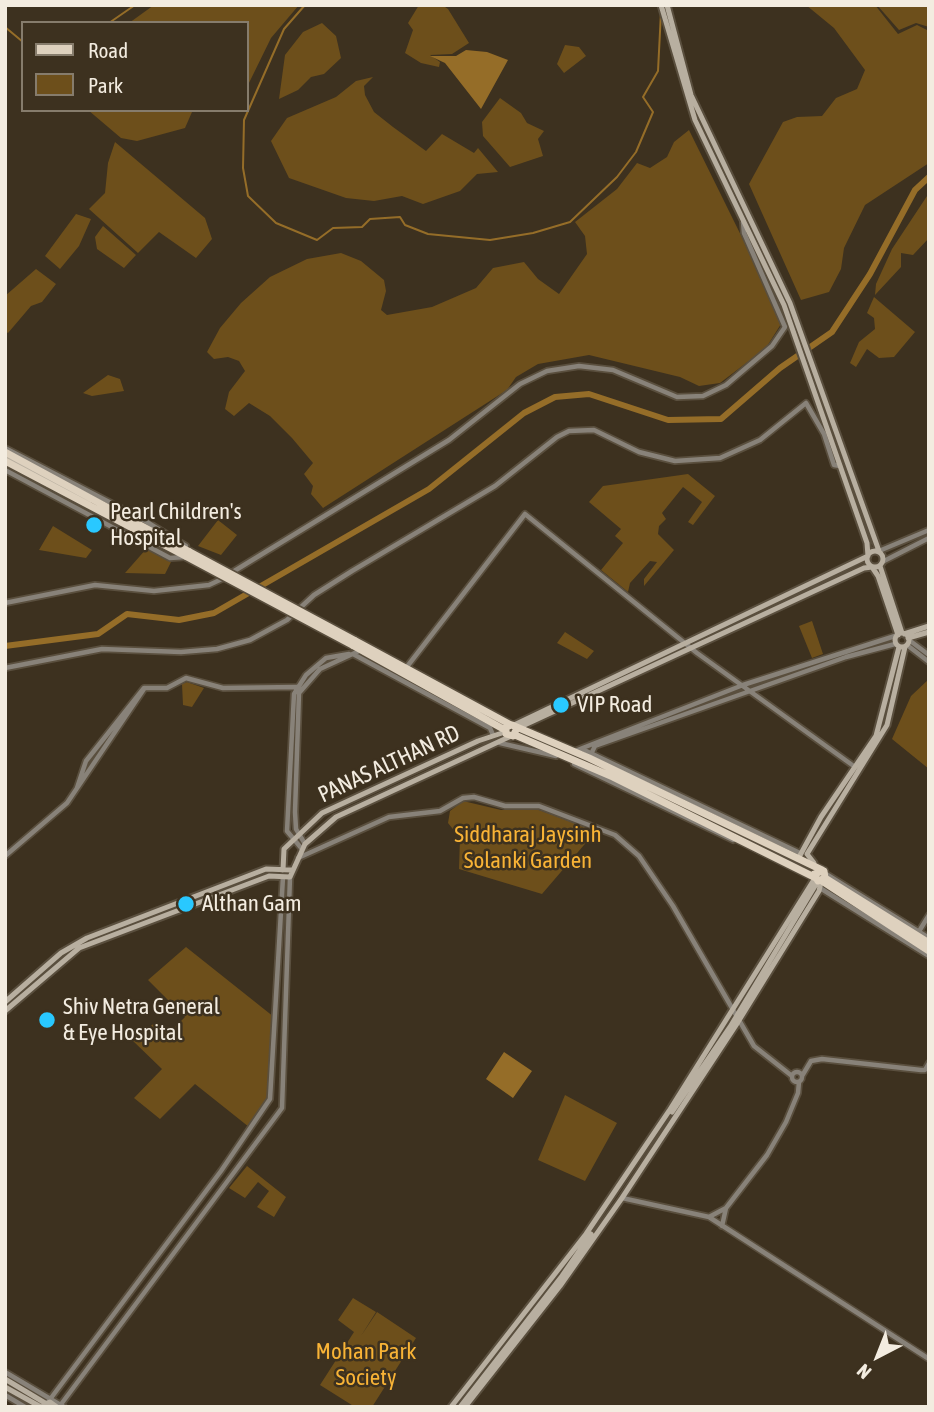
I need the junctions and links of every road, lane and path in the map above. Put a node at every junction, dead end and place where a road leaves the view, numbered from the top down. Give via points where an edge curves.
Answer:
1 (667, 5) edge
2 (662, 9) edge
3 (743, 218) junction
4 (751, 229) junction
5 (833, 435) junction
6 (5, 454) edge
7 (840, 466) junction
8 (5, 470) edge
9 (929, 530) edge
10 (929, 538) edge
11 (879, 551) junction
12 (188, 554) junction
13 (868, 555) junction
14 (882, 564) junction
15 (872, 567) junction
16 (5, 603) edge
17 (929, 626) edge
18 (929, 632) edge
19 (903, 640) junction
20 (685, 642) junction
21 (357, 647) junction
22 (692, 649) junction
23 (929, 655) edge
24 (369, 660) junction
25 (929, 662) edge
26 (5, 668) edge
27 (404, 671) junction
28 (743, 685) junction
29 (297, 687) junction
30 (751, 689) junction
31 (511, 730) junction
32 (493, 735) junction
33 (498, 742) junction
34 (578, 750) junction
35 (554, 754) junction
36 (591, 755) junction
37 (857, 768) junction
38 (720, 825) junction
39 (299, 834) junction
40 (291, 840) junction
41 (303, 846) junction
42 (799, 855) junction
43 (5, 856) edge
44 (297, 859) junction
45 (283, 868) junction
46 (800, 869) junction
47 (292, 870) junction
48 (283, 877) junction
49 (290, 877) junction
50 (819, 879) junction
51 (929, 915) edge
52 (914, 938) junction
53 (929, 938) edge
54 (929, 943) edge
55 (929, 951) edge
56 (929, 957) edge
57 (5, 1002) edge
58 (5, 1011) edge
59 (734, 1017) junction
60 (929, 1063) edge
61 (927, 1071) edge
62 (800, 1079) junction
63 (622, 1198) junction
64 (726, 1208) junction
65 (709, 1217) junction
66 (722, 1226) junction
67 (929, 1359) edge
68 (5, 1372) edge
69 (5, 1379) edge
70 (5, 1388) edge
71 (5, 1395) edge
72 (45, 1403) edge
73 (60, 1406) edge
74 (25, 1407) edge
75 (455, 1407) edge
76 (465, 1407) edge

1 - 4 main road via 691,95
2 - 3 main road via 695,120
3 - 4 main road
3 - 16 street via 744,234 785,327 772,346 715,391 677,397 618,371 579,366 552,369 520,384 449,440 215,584 151,591 95,585
4 - 5 main road
5 - 7 main road
5 - 11 main road
6 - 12 main road
6 - 12 main road
7 - 13 main road
7 - 26 street via 834,465 824,434 806,403 760,440 710,459 675,461 639,452 594,430 569,431 495,486 314,595 285,622 246,641 181,652 104,649
8 - 12 street via 170,558
9 - 11 street
10 - 14 street
11 - 13 main road
11 - 14 main road
12 - 21 main road, bridge
13 - 15 main road
13 - 20 main road
14 - 15 main road
14 - 19 main road
15 - 19 main road
15 - 22 main road
17 - 19 main road
18 - 19 main road
19 - 23 street
19 - 25 street
19 - 28 street
19 - 30 street
19 - 37 main road via 887,725
20 - 22 street
20 - 27 street via 525,514
20 - 31 main road
21 - 24 main road
21 - 27 main road
21 - 29 street via 326,658
21 - 39 street via 320,669 299,693 295,812
22 - 28 street
22 - 31 main road
24 - 27 main road
24 - 32 street via 490,728
27 - 31 main road
27 - 31 main road via 442,685
28 - 30 street
28 - 34 street
29 - 40 street via 288,768 287,831
29 - 43 street via 223,688 186,678 167,688 144,688 67,803
30 - 36 street via 595,746
30 - 37 street
31 - 32 main road, PANAS ALTHAN RD
31 - 33 main road, PANAS ALTHAN RD
31 - 34 main road
31 - 35 main road
32 - 39 main road, PANAS ALTHAN RD via 340,804 319,815
33 - 35 street
33 - 41 main road, PANAS ALTHAN RD via 352,808
34 - 36 main road
35 - 38 main road
36 - 38 main road
37 - 42 main road
37 - 50 main road via 807,854
38 - 42 main road
38 - 46 main road
38 - 50 street via 806,877
39 - 40 main road, PANAS ALTHAN RD
39 - 41 street
40 - 41 street
40 - 45 main road via 284,849
41 - 44 main road, PANAS ALTHAN RD
42 - 46 main road
42 - 50 main road
44 - 47 main road, PANAS ALTHAN RD
44 - 59 street via 389,817 440,811 463,798 538,806 568,816 615,835 639,856 673,906
45 - 47 main road
45 - 48 main road
45 - 57 main road via 262,870 79,942
46 - 50 main road
47 - 49 main road, PANAS ALTHAN RD
48 - 49 main road
48 - 58 main road via 269,876 90,943 66,957
48 - 72 street via 270,1099
49 - 73 street via 282,1108
50 - 52 main road
50 - 59 main road
51 - 52 street
52 - 53 street
52 - 54 main road
52 - 55 main road
52 - 56 street
59 - 62 street via 754,1046 792,1076 797,1072
59 - 63 main road
59 - 75 main road via 586,1234
59 - 75 main road via 586,1241
60 - 61 street
61 - 62 street via 822,1059 811,1060
62 - 64 street via 786,1122
63 - 65 street
63 - 76 main road
64 - 65 street
64 - 66 street
65 - 66 street
66 - 67 street
68 - 72 street
69 - 72 main road
70 - 72 main road
71 - 74 street
72 - 73 main road

